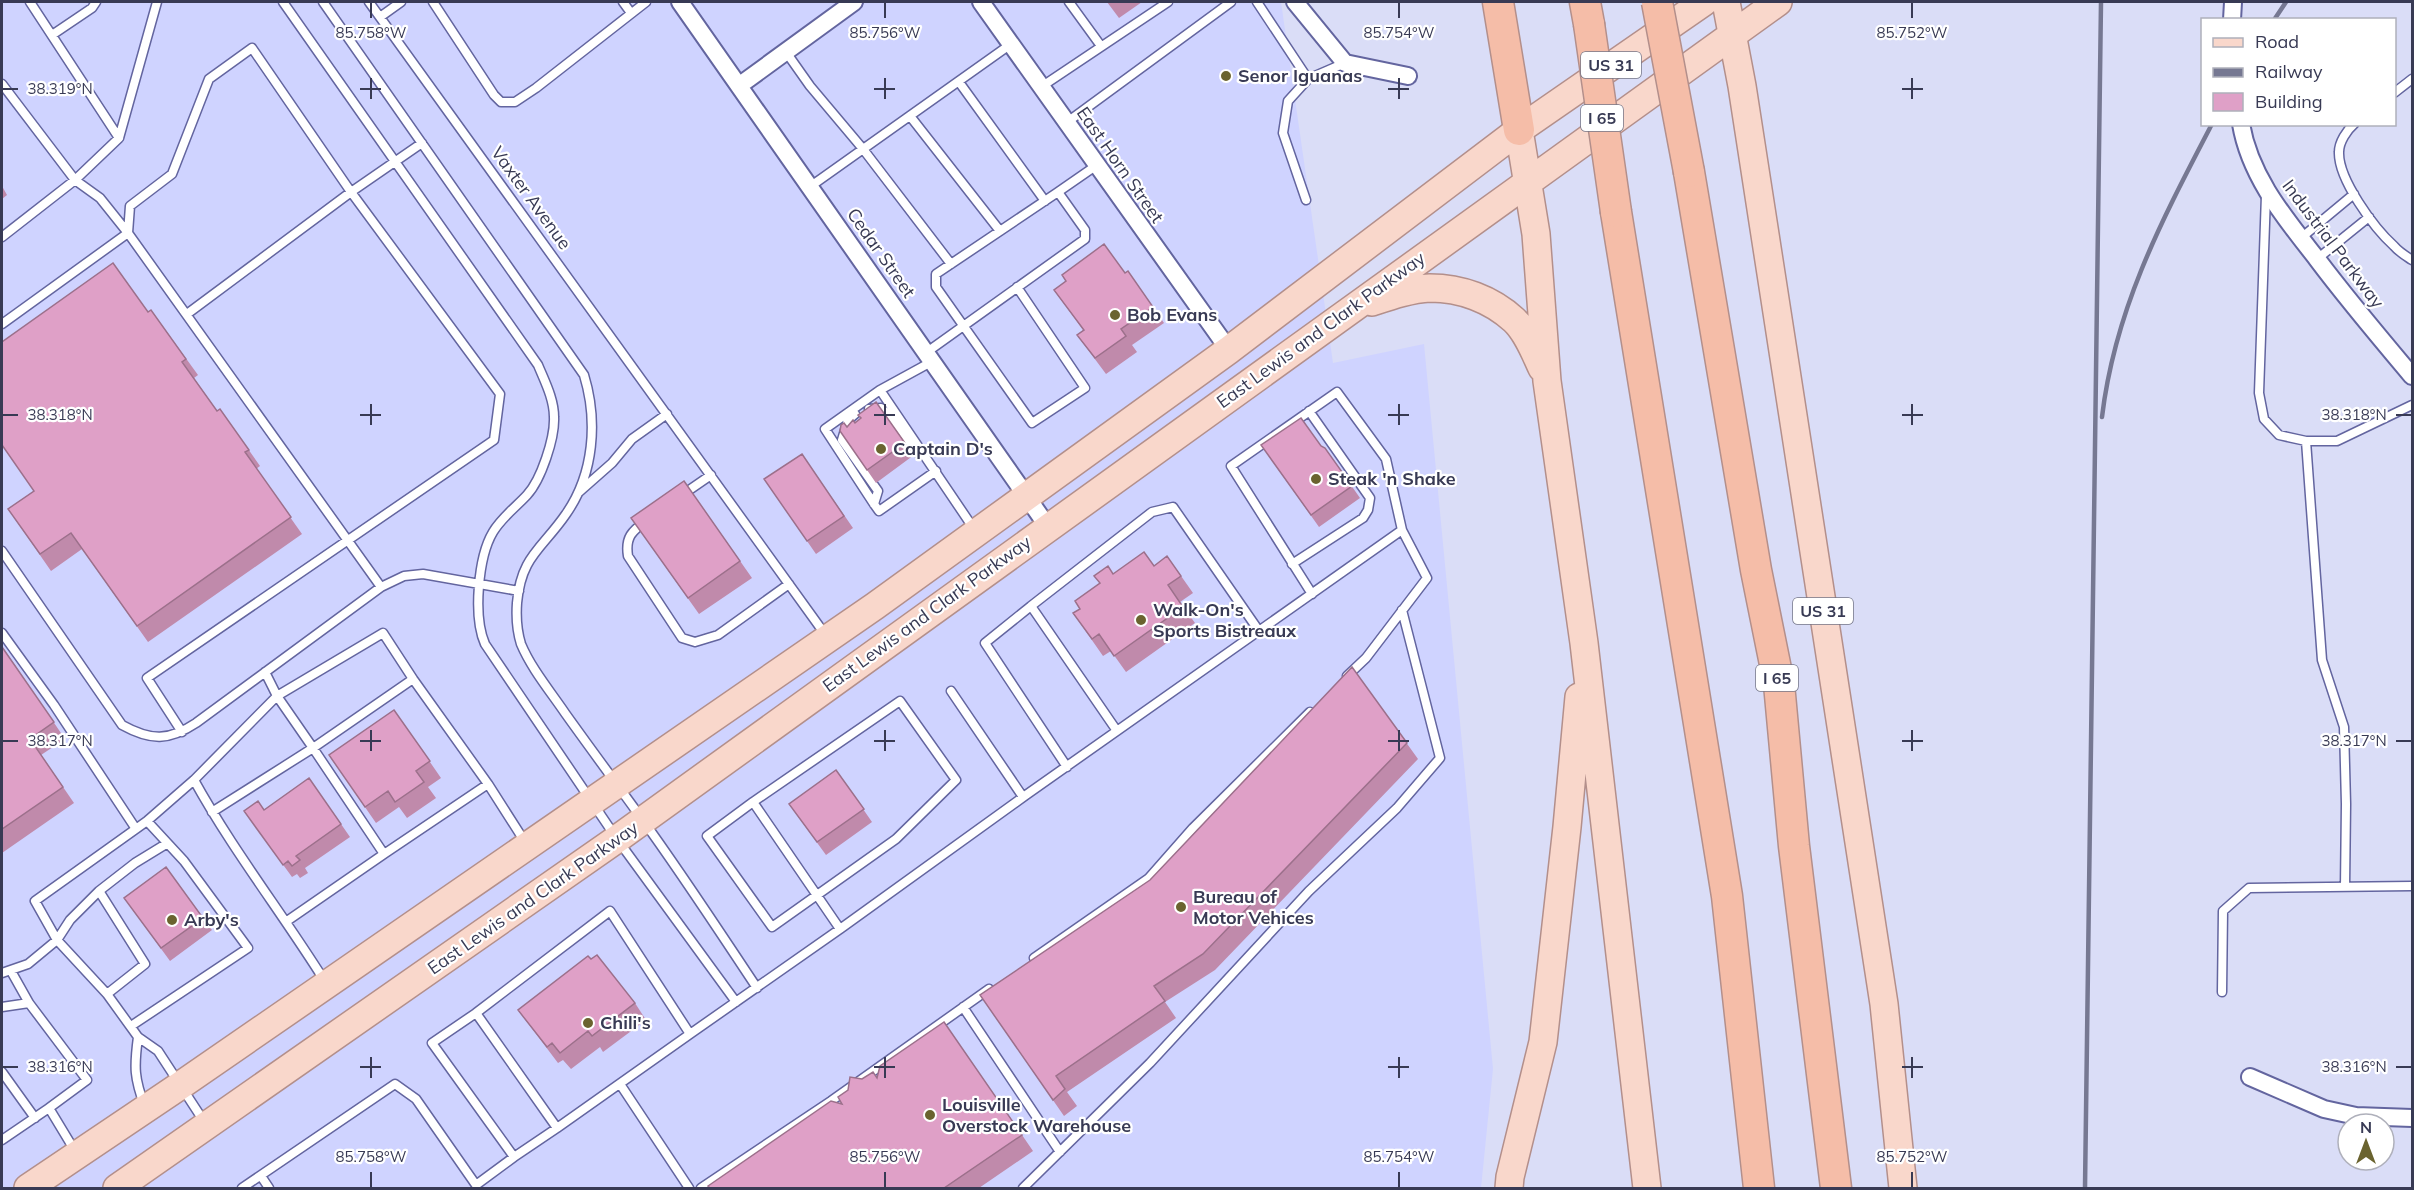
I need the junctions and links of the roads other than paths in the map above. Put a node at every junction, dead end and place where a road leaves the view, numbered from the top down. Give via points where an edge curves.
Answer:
1 (30, 2) edge
2 (96, 2) edge
3 (157, 2) edge
4 (283, 2) edge
5 (323, 2) edge
6 (369, 2) edge
7 (401, 2) edge
8 (433, 2) edge
9 (623, 2) edge
10 (646, 2) edge
11 (681, 2) edge
12 (854, 2) edge
13 (981, 2) edge
14 (1070, 2) edge
15 (1168, 2) edge
16 (1231, 2) edge
17 (1257, 2) edge
18 (1294, 2) edge
19 (1498, 2) edge
20 (1657, 2) edge
21 (1704, 2) edge
22 (1726, 2) edge
23 (1778, 2) edge
24 (2233, 2) edge
25 (632, 13) junction
26 (1587, 13) edge
27 (380, 17) junction
28 (2232, 18) edge
29 (52, 35) junction
30 (1734, 35) junction
31 (1011, 44) junction
32 (1101, 46) junction
33 (786, 52) junction
34 (1345, 63) junction
35 (1408, 76) dead end
36 (1308, 79) junction
37 (2412, 79) edge
38 (959, 82) junction
39 (2, 84) edge
40 (740, 85) junction
41 (1041, 87) junction
42 (2396, 91) edge
43 (910, 116) junction
44 (1066, 123) junction
45 (2241, 126) edge
46 (2352, 126) edge
47 (1519, 130) junction
48 (119, 138) junction
49 (422, 143) junction
50 (863, 149) junction
51 (394, 162) junction
52 (1097, 165) junction
53 (75, 180) junction
54 (1527, 181) junction
55 (811, 186) junction
56 (2266, 189) junction
57 (351, 192) junction
58 (1058, 192) junction
59 (2354, 194) junction
60 (1306, 200) dead end
61 (1045, 201) junction
62 (2369, 217) junction
63 (1000, 231) junction
64 (128, 233) junction
65 (2, 237) edge
66 (2301, 238) junction
67 (2317, 259) junction
68 (2412, 260) edge
69 (951, 264) junction
70 (1017, 287) junction
71 (1351, 309) junction
72 (186, 314) junction
73 (2, 324) edge
74 (963, 326) junction
75 (1229, 350) junction
76 (930, 357) junction
77 (2412, 376) edge
78 (1547, 381) junction
79 (880, 390) junction
80 (2412, 405) edge
81 (1309, 411) junction
82 (667, 414) junction
83 (2306, 441) junction
84 (925, 454) junction
85 (936, 471) junction
86 (711, 475) junction
87 (578, 492) junction
88 (1027, 496) junction
89 (672, 502) edge
90 (874, 504) junction
91 (653, 516) edge
92 (1048, 527) junction
93 (1402, 530) junction
94 (976, 533) junction
95 (347, 541) junction
96 (2, 551) edge
97 (1292, 564) junction
98 (479, 584) junction
99 (789, 584) junction
100 (381, 587) junction
101 (519, 591) junction
102 (1312, 594) junction
103 (1031, 606) junction
104 (1402, 610) junction
105 (1259, 631) junction
106 (2, 633) edge
107 (828, 638) junction
108 (1584, 642) junction
109 (265, 672) junction
110 (413, 679) junction
111 (1340, 683) edge
112 (951, 691) dead end
113 (277, 696) junction
114 (1314, 707) edge
115 (1117, 731) junction
116 (182, 732) junction
117 (313, 748) junction
118 (1067, 767) junction
119 (194, 780) junction
120 (488, 784) junction
121 (616, 784) junction
122 (1023, 797) junction
123 (592, 800) junction
124 (753, 802) junction
125 (212, 812) junction
126 (643, 820) junction
127 (147, 821) junction
128 (136, 829) junction
129 (617, 839) junction
130 (166, 844) junction
131 (527, 846) junction
132 (384, 854) junction
133 (2412, 886) edge
134 (2345, 887) junction
135 (99, 891) junction
136 (817, 896) junction
137 (287, 921) junction
138 (840, 929) junction
139 (57, 940) junction
140 (1027, 963) edge
141 (11, 971) junction
142 (2, 973) edge
143 (1001, 981) edge
144 (326, 983) junction
145 (757, 987) junction
146 (2222, 992) dead end
147 (107, 994) junction
148 (736, 1002) junction
149 (29, 1004) junction
150 (2, 1007) edge
151 (963, 1007) junction
152 (476, 1013) junction
153 (131, 1026) junction
154 (690, 1034) junction
155 (138, 1037) junction
156 (2, 1072) edge
157 (2250, 1077) dead end
158 (620, 1084) junction
159 (181, 1085) junction
160 (49, 1108) junction
161 (146, 1109) junction
162 (35, 1118) junction
163 (2412, 1119) edge
164 (208, 1127) junction
165 (557, 1128) junction
166 (2, 1140) edge
167 (1060, 1152) junction
168 (78, 1155) junction
169 (514, 1157) junction
170 (261, 1176) junction
171 (28, 1188) edge
172 (117, 1188) edge
173 (242, 1188) edge
174 (269, 1188) edge
175 (688, 1188) edge
176 (701, 1188) edge
177 (1023, 1188) edge
178 (1509, 1188) edge
179 (1647, 1188) edge
180 (1759, 1188) edge
181 (1836, 1188) edge
182 (1903, 1188) edge

1 - 29 lane
2 - 29 lane
3 - 48 lane
4 - 51 lane
5 - 49 lane
6 - 27 lane, Vaxter Avenue
7 - 27 lane
8 - 25 lane via 501,102 515,102 536,88
9 - 25 lane
10 - 25 lane
11 - 40 street, Cedar Street
12 - 33 street
13 - 31 street, East Horn Street
14 - 32 lane
15 - 32 lane
16 - 44 lane
17 - 36 lane
18 - 34 street
19 - 47 highway
20 - 181 highway, I 65, bridge via 1779,684 1795,858
21 - 47 main road, US 31
22 - 30 main road
23 - 30 main road, East Lewis and Clark Parkway
24 - 28 street
26 - 180 highway, I 65, bridge via 1727,896
27 - 82 lane, Vaxter Avenue
29 - 48 lane
30 - 54 main road, East Lewis and Clark Parkway
30 - 182 main road, US 31 via 1884,1004
31 - 38 lane
31 - 41 street, East Horn Street
32 - 41 lane
33 - 40 street
33 - 50 lane
34 - 35 street
34 - 36 lane
36 - 60 lane via 1288,101 1284,132
37 - 42 lane
38 - 43 lane
38 - 61 lane
39 - 53 lane
40 - 55 street, Cedar Street
41 - 44 street, East Horn Street
43 - 50 lane
43 - 63 lane
44 - 52 street, East Horn Street
45 - 56 street, Industrial Parkway via 2243,140
46 - 59 lane via 2339,151
47 - 54 main road
47 - 75 main road, East Lewis and Clark Parkway
48 - 53 lane
49 - 51 lane
49 - 87 lane via 584,375 592,437
50 - 55 lane
50 - 69 lane
51 - 57 lane
51 - 98 lane via 538,365 551,397 555,418 541,472 528,494 488,540
52 - 58 lane
52 - 75 street, East Horn Street
53 - 64 lane via 100,198
53 - 65 lane
54 - 71 main road, East Lewis and Clark Parkway
54 - 78 main road via 1536,234
55 - 76 street, Cedar Street
56 - 66 street, Industrial Parkway
56 - 83 lane via 2259,393 2264,419 2279,435
57 - 64 lane via 252,48 209,79 172,174 130,206
57 - 72 lane
57 - 95 lane via 500,394 494,440
58 - 61 lane
58 - 70 lane via 1085,230 1085,239
59 - 62 lane
59 - 66 lane
61 - 63 lane
62 - 67 lane
62 - 68 lane via 2394,247
63 - 69 lane
64 - 72 lane
64 - 73 lane
66 - 67 street, Industrial Parkway
67 - 77 street, Industrial Parkway
69 - 74 lane via 936,274 936,287
70 - 74 lane
70 - 74 lane via 1085,387 1032,423
71 - 78 main road via 1428,288 1458,290 1487,301 1515,321
71 - 92 main road, East Lewis and Clark Parkway
72 - 95 lane
74 - 76 lane
75 - 88 main road, East Lewis and Clark Parkway
76 - 79 lane
76 - 88 street, Cedar Street
78 - 108 main road
79 - 84 lane
79 - 90 lane via 825,429
80 - 83 lane via 2337,441
81 - 93 lane via 1337,392 1386,459
81 - 97 lane via 1231,466
81 - 97 lane via 1370,498 1363,518
82 - 86 lane, Vaxter Avenue
82 - 87 lane via 632,439 612,464
83 - 134 lane via 2322,660 2344,727
84 - 85 lane
84 - 90 lane via 918,453 881,408 863,409 848,420 842,440 878,491
85 - 90 lane via 879,511
85 - 94 lane
86 - 89 lane
86 - 99 lane, Vaxter Avenue
87 - 101 lane via 525,567
88 - 92 street, Cedar Street
88 - 94 main road, East Lewis and Clark Parkway
91 - 99 lane via 628,537 628,556 682,638 695,642 717,635
92 - 126 main road, East Lewis and Clark Parkway
93 - 102 lane
93 - 104 lane via 1427,578
94 - 107 main road, East Lewis and Clark Parkway
95 - 100 lane
95 - 116 lane via 147,678
96 - 116 lane via 122,725 162,738
97 - 102 lane
98 - 100 lane via 423,574 404,576
98 - 101 lane
98 - 123 lane via 478,622 485,644
99 - 107 lane, Vaxter Avenue
100 - 109 lane
101 - 121 lane via 517,618 522,645 543,682
102 - 105 lane
103 - 105 lane via 1152,512 1173,507
103 - 115 lane
103 - 118 lane via 986,642
104 - 111 lane
104 - 167 lane via 1440,758 1397,808 1309,891
105 - 115 lane
106 - 128 lane
107 - 121 main road, East Lewis and Clark Parkway
108 - 178 main road via 1543,1042
108 - 179 main road
109 - 113 lane
109 - 116 lane
110 - 113 lane via 383,633
110 - 117 lane
110 - 120 lane
112 - 122 lane
113 - 117 lane
113 - 119 lane
114 - 140 lane via 1192,828 1149,878
115 - 118 lane
117 - 125 lane
117 - 132 lane
118 - 122 lane
119 - 125 lane
119 - 127 lane
120 - 131 lane
120 - 132 lane
121 - 123 main road, East Lewis and Clark Parkway
121 - 126 lane
122 - 138 lane
123 - 129 lane
123 - 131 main road, East Lewis and Clark Parkway
124 - 136 lane
124 - 136 lane via 707,836 772,927
124 - 136 lane via 900,700 956,780 896,839
125 - 137 lane
126 - 129 main road, East Lewis and Clark Parkway
126 - 145 lane
127 - 128 lane
127 - 130 lane
128 - 139 lane via 35,901
129 - 148 lane
129 - 164 main road, East Lewis and Clark Parkway
130 - 135 lane
130 - 153 lane via 184,861 248,948
131 - 144 main road, East Lewis and Clark Parkway
132 - 137 lane
133 - 134 lane
134 - 146 lane via 2249,888 2223,911
135 - 139 lane via 70,920
135 - 147 lane via 145,964
136 - 138 lane
137 - 144 lane
138 - 145 lane
139 - 141 lane via 28,964
139 - 147 lane
141 - 142 lane
141 - 149 lane
143 - 151 lane
144 - 159 main road, East Lewis and Clark Parkway
145 - 148 lane
147 - 153 lane
148 - 154 lane
149 - 150 lane
149 - 160 lane via 87,1080
151 - 167 lane
151 - 176 lane
152 - 154 lane via 610,910
152 - 165 lane
152 - 169 lane via 432,1043
153 - 155 lane
154 - 158 lane
155 - 159 lane via 158,1051
155 - 161 lane via 136,1083
156 - 162 lane
157 - 163 street via 2324,1109 2356,1116
158 - 165 lane
158 - 175 lane
159 - 161 main road, East Lewis and Clark Parkway
159 - 164 lane
160 - 162 lane
160 - 168 lane
161 - 168 main road, East Lewis and Clark Parkway
162 - 166 lane
164 - 172 main road, East Lewis and Clark Parkway
165 - 169 lane
167 - 177 lane
168 - 171 main road, East Lewis and Clark Parkway
169 - 170 lane via 476,1185 416,1099 395,1084
170 - 173 lane
170 - 174 lane

